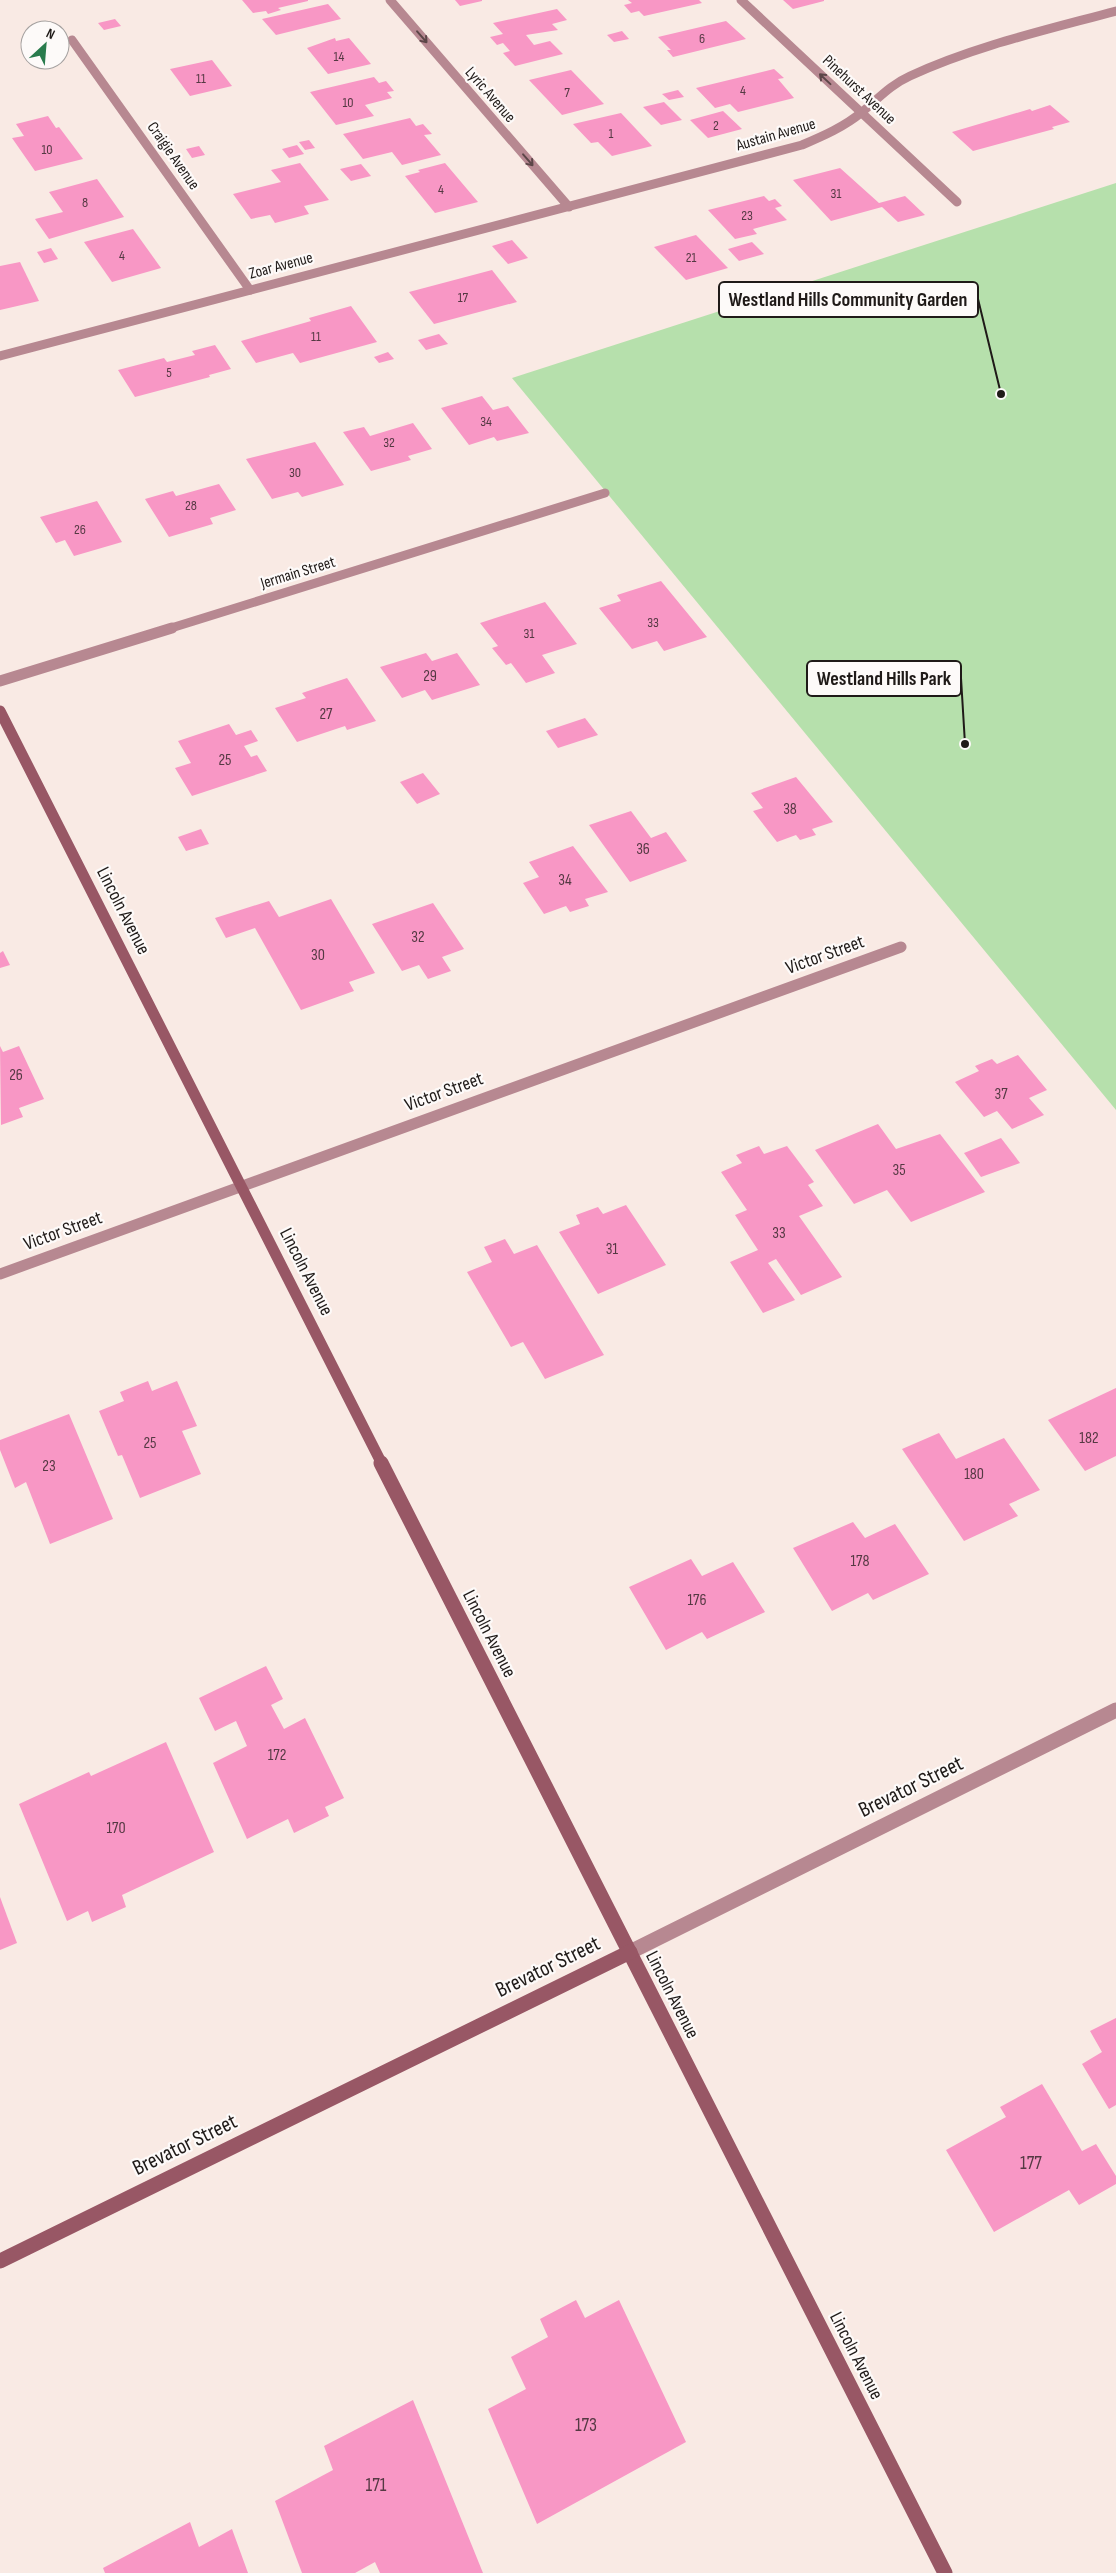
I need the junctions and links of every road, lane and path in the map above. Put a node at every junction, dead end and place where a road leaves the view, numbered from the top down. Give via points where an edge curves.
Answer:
1 (390, 0) edge
2 (741, 0) edge
3 (1116, 11) edge
4 (72, 40) dead end
5 (861, 112) junction
6 (957, 202) dead end
7 (569, 207) junction
8 (250, 290) junction
9 (0, 356) edge
10 (605, 493) dead end
11 (0, 681) edge
12 (0, 711) edge
13 (901, 947) dead end
14 (241, 1186) junction
15 (0, 1274) edge
16 (1116, 1710) edge
17 (630, 1952) junction
18 (0, 2262) edge
19 (945, 2573) edge

1 -> 7 street, Lyric Avenue
5 -> 2 street, Pinehurst Avenue
3 - 5 street, Austain Avenue via 993,44 926,69 886,89
4 - 8 street, Craigie Avenue
5 - 6 street, Pinehurst Avenue
5 - 7 street, Austain Avenue via 835,131 802,145
7 - 8 street, Zoar Avenue
8 - 9 street, Zoar Avenue
10 - 11 street, Jermain Street
12 - 14 street, Lincoln Avenue
13 - 14 street, Victor Street
14 - 15 street, Victor Street
14 - 17 street, Lincoln Avenue
16 - 17 street, Brevator Street
17 - 18 street, Brevator Street
17 - 19 street, Lincoln Avenue

